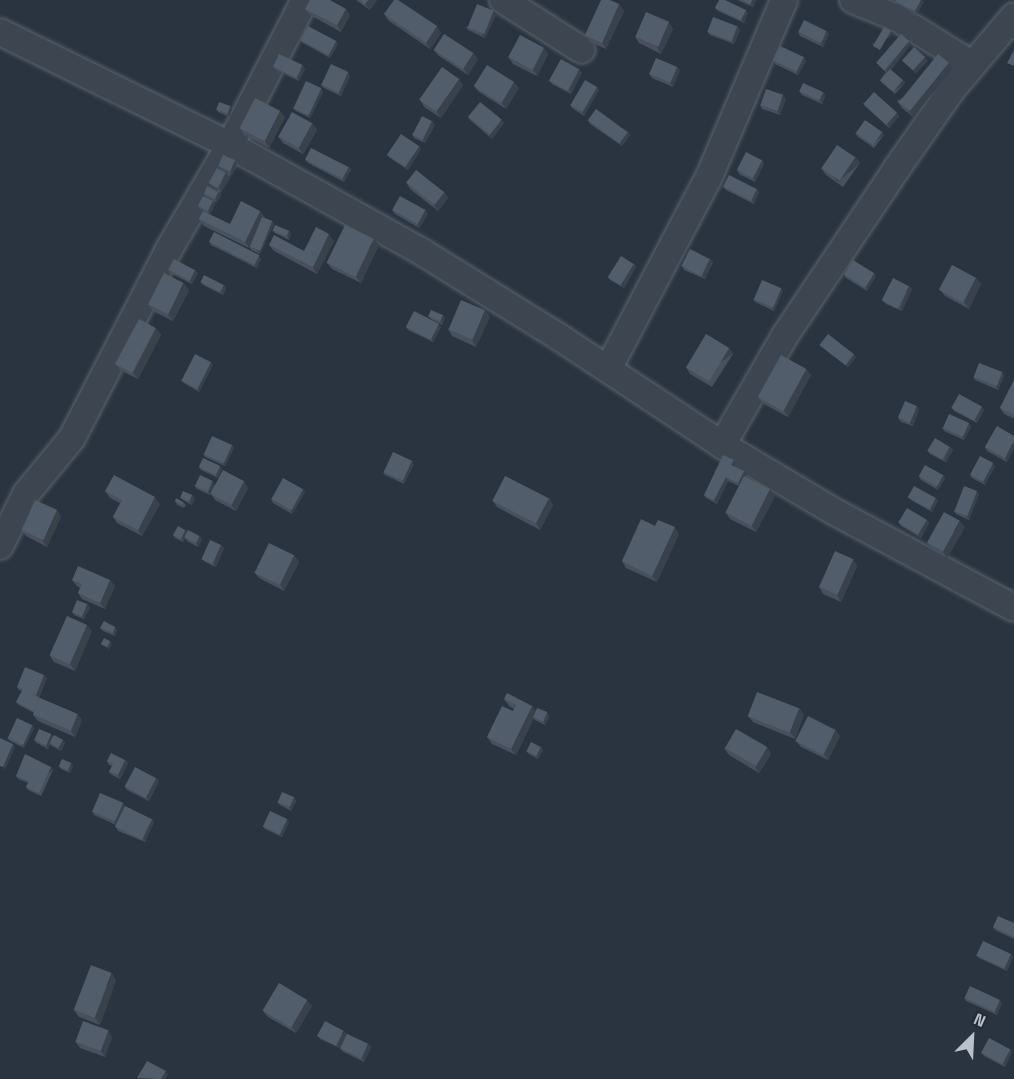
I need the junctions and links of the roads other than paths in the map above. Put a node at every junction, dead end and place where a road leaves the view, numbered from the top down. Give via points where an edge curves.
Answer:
1 (305, 0) edge
2 (503, 0) edge
3 (784, 0) edge
4 (853, 0) edge
5 (1014, 16) edge
6 (0, 32) edge
7 (582, 50) dead end
8 (973, 65) junction
9 (230, 145) junction
10 (608, 369) junction
11 (722, 445) junction
12 (0, 546) edge
13 (1014, 608) edge

1 - 9 street
2 - 7 street
3 - 10 street via 709,177
4 - 8 street via 897,18
5 - 8 street
6 - 9 street
8 - 11 street via 897,168 790,327
9 - 10 street via 422,252
9 - 12 street via 169,249 72,438 26,494
10 - 11 street
11 - 13 street via 873,534

